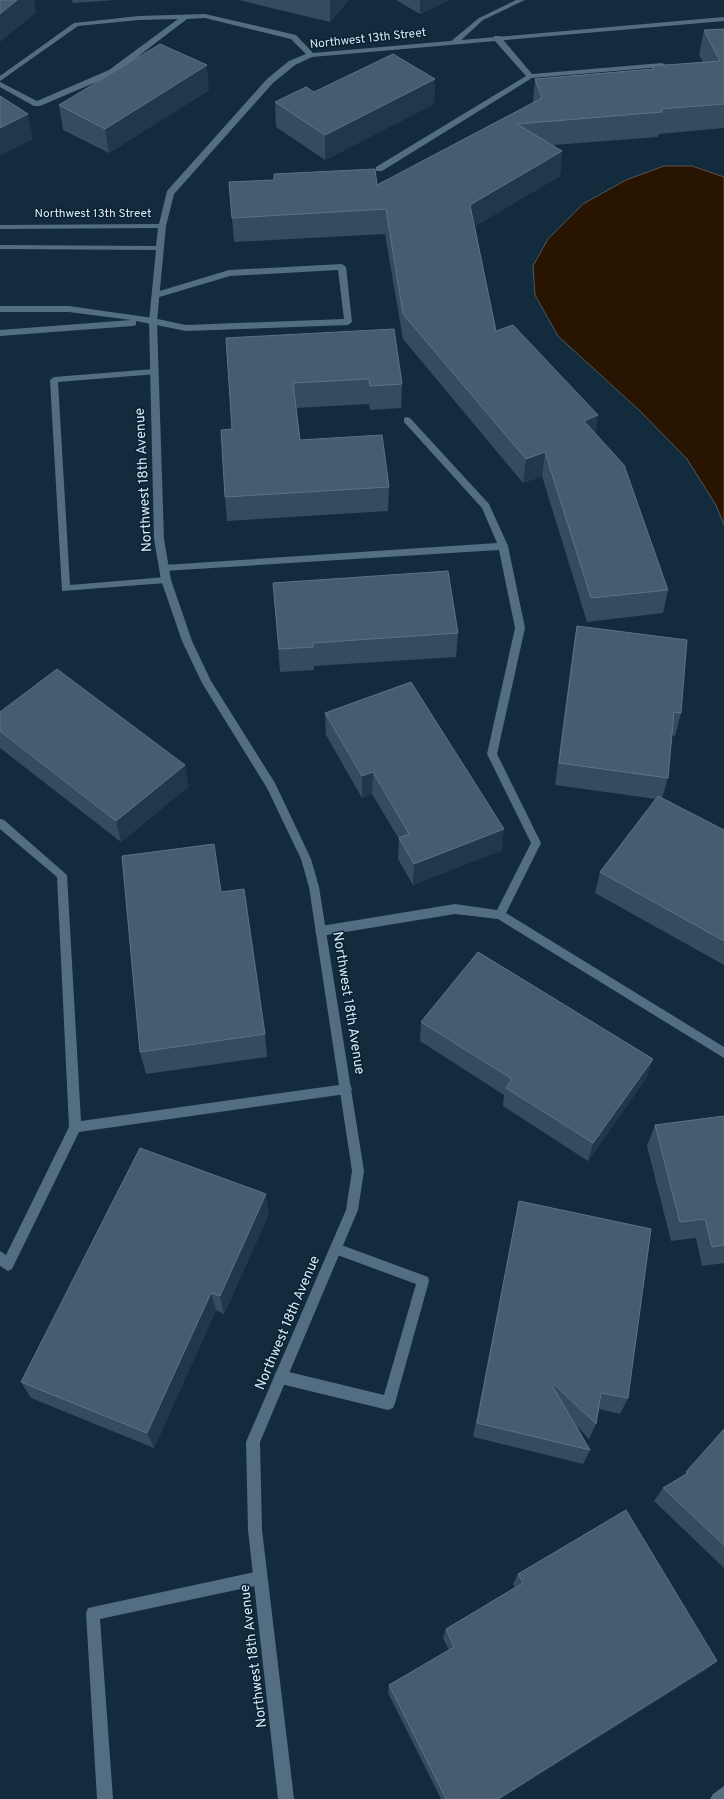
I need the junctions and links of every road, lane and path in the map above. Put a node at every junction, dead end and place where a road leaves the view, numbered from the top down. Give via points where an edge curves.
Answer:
1 (522, 0) edge
2 (185, 17) junction
3 (724, 19) edge
4 (497, 38) junction
5 (454, 42) junction
6 (311, 55) junction
7 (662, 65) edge
8 (530, 76) junction
9 (0, 79) edge
10 (0, 84) edge
11 (378, 169) dead end
12 (162, 226) junction
13 (0, 227) edge
14 (0, 247) edge
15 (160, 248) junction
16 (156, 295) junction
17 (0, 309) edge
18 (154, 321) junction
19 (0, 333) edge
20 (154, 372) junction
21 (407, 420) dead end
22 (503, 546) junction
23 (165, 574) junction
24 (0, 823) edge
25 (500, 915) junction
26 (321, 931) junction
27 (724, 1053) edge
28 (346, 1089) junction
29 (75, 1128) junction
30 (336, 1249) junction
31 (0, 1257) edge
32 (281, 1377) junction
33 (260, 1578) junction
34 (724, 1794) edge
35 (105, 1799) edge
36 (286, 1799) edge
37 (718, 1799) edge

1 - 5 street via 481,19
2 - 6 street via 205,16 293,37
2 - 9 street via 76,24
2 - 10 street via 112,72 37,104
3 - 4 street, Northwest 13th Street
4 - 5 street, Northwest 13th Street
4 - 8 street
5 - 6 street, Northwest 13th Street
6 - 12 street, Northwest 13th Street via 292,63 270,81 170,193
7 - 8 street
8 - 11 street
12 - 13 street, Northwest 13th Street
12 - 15 street, Northwest 18th Avenue
14 - 15 street
15 - 16 street, Northwest 18th Avenue
16 - 18 street, Northwest 18th Avenue
16 - 18 street via 229,273 342,267 348,322 186,328
17 - 18 street via 69,309
18 - 19 street
18 - 20 street, Northwest 18th Avenue
20 - 23 street, Northwest 18th Avenue via 159,539
20 - 23 street via 54,380 65,589
21 - 22 street via 486,506
22 - 23 street
22 - 25 street via 520,628 492,754 536,843
23 - 26 street, Northwest 18th Avenue via 187,641 207,683 271,786 306,860 314,887
24 - 29 street via 62,875
25 - 26 street via 455,909
25 - 27 street
26 - 28 street, Northwest 18th Avenue
28 - 29 street
28 - 30 street, Northwest 18th Avenue via 358,1171 352,1210
29 - 31 street via 8,1265
30 - 32 street, Northwest 18th Avenue
30 - 32 street via 423,1281 388,1403
32 - 33 street, Northwest 18th Avenue via 253,1442 254,1530
33 - 35 street via 93,1613
33 - 36 street, Northwest 18th Avenue
34 - 37 street

